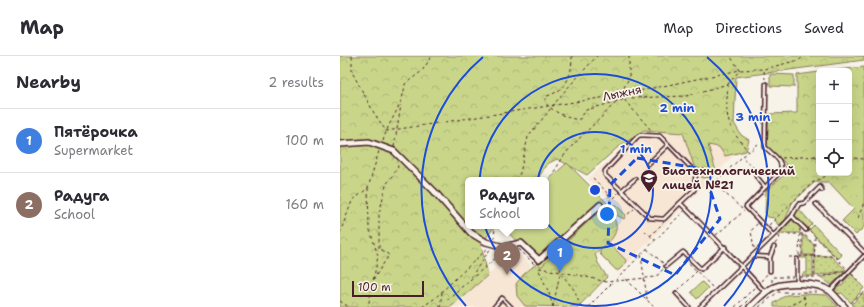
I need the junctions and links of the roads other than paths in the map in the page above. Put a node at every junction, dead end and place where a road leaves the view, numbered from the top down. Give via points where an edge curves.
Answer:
1 (766, 84) road end
2 (340, 144) edge
3 (668, 145) junction
4 (648, 164) dead end
5 (756, 176) road end
6 (635, 179) dead end
7 (765, 187) junction
8 (621, 190) junction
9 (822, 190) dead end
10 (802, 200) dead end
11 (680, 204) junction
12 (799, 204) junction
13 (816, 204) dead end
14 (600, 205) dead end
15 (792, 216) junction
16 (465, 226) edge
17 (467, 229) edge
18 (806, 230) road end
19 (773, 235) junction
20 (725, 247) junction
21 (774, 247) road end
22 (864, 252) edge
23 (753, 256) junction
24 (864, 256) edge
25 (770, 257) junction
26 (798, 259) dead end
27 (666, 266) road end
28 (740, 267) junction
29 (771, 272) road end
30 (797, 285) junction
31 (830, 291) junction
32 (766, 292) junction
33 (676, 293) road end
34 (494, 307) edge
35 (511, 307) edge
36 (689, 307) edge
37 (700, 307) edge
38 (750, 307) edge
39 (845, 307) edge

1 - 7 lane via 765,147 778,159 782,168
2 - 16 street via 369,142 394,150
3 - 4 lane
3 - 8 lane via 660,136 636,137 605,171 605,175
3 - 11 lane via 696,173 694,190
5 - 7 lane
6 - 8 lane
7 - 19 lane via 746,207
8 - 11 lane via 650,218 664,219
9 - 12 lane via 820,187 804,203
10 - 12 lane
11 - 20 lane
12 - 15 lane
13 - 22 lane
14 - 17 street via 539,260 521,243 504,247 493,244
15 - 18 lane
15 - 19 lane
19 - 23 lane
20 - 27 lane via 701,268 683,252
20 - 28 lane
21 - 25 lane
23 - 25 lane
23 - 28 lane
24 - 31 lane
25 - 29 lane
26 - 30 lane
28 - 32 lane
28 - 37 lane
30 - 31 street via 822,287
30 - 32 street via 775,287
31 - 39 street
32 - 38 street
33 - 36 lane
34 - 35 lane via 502,298

